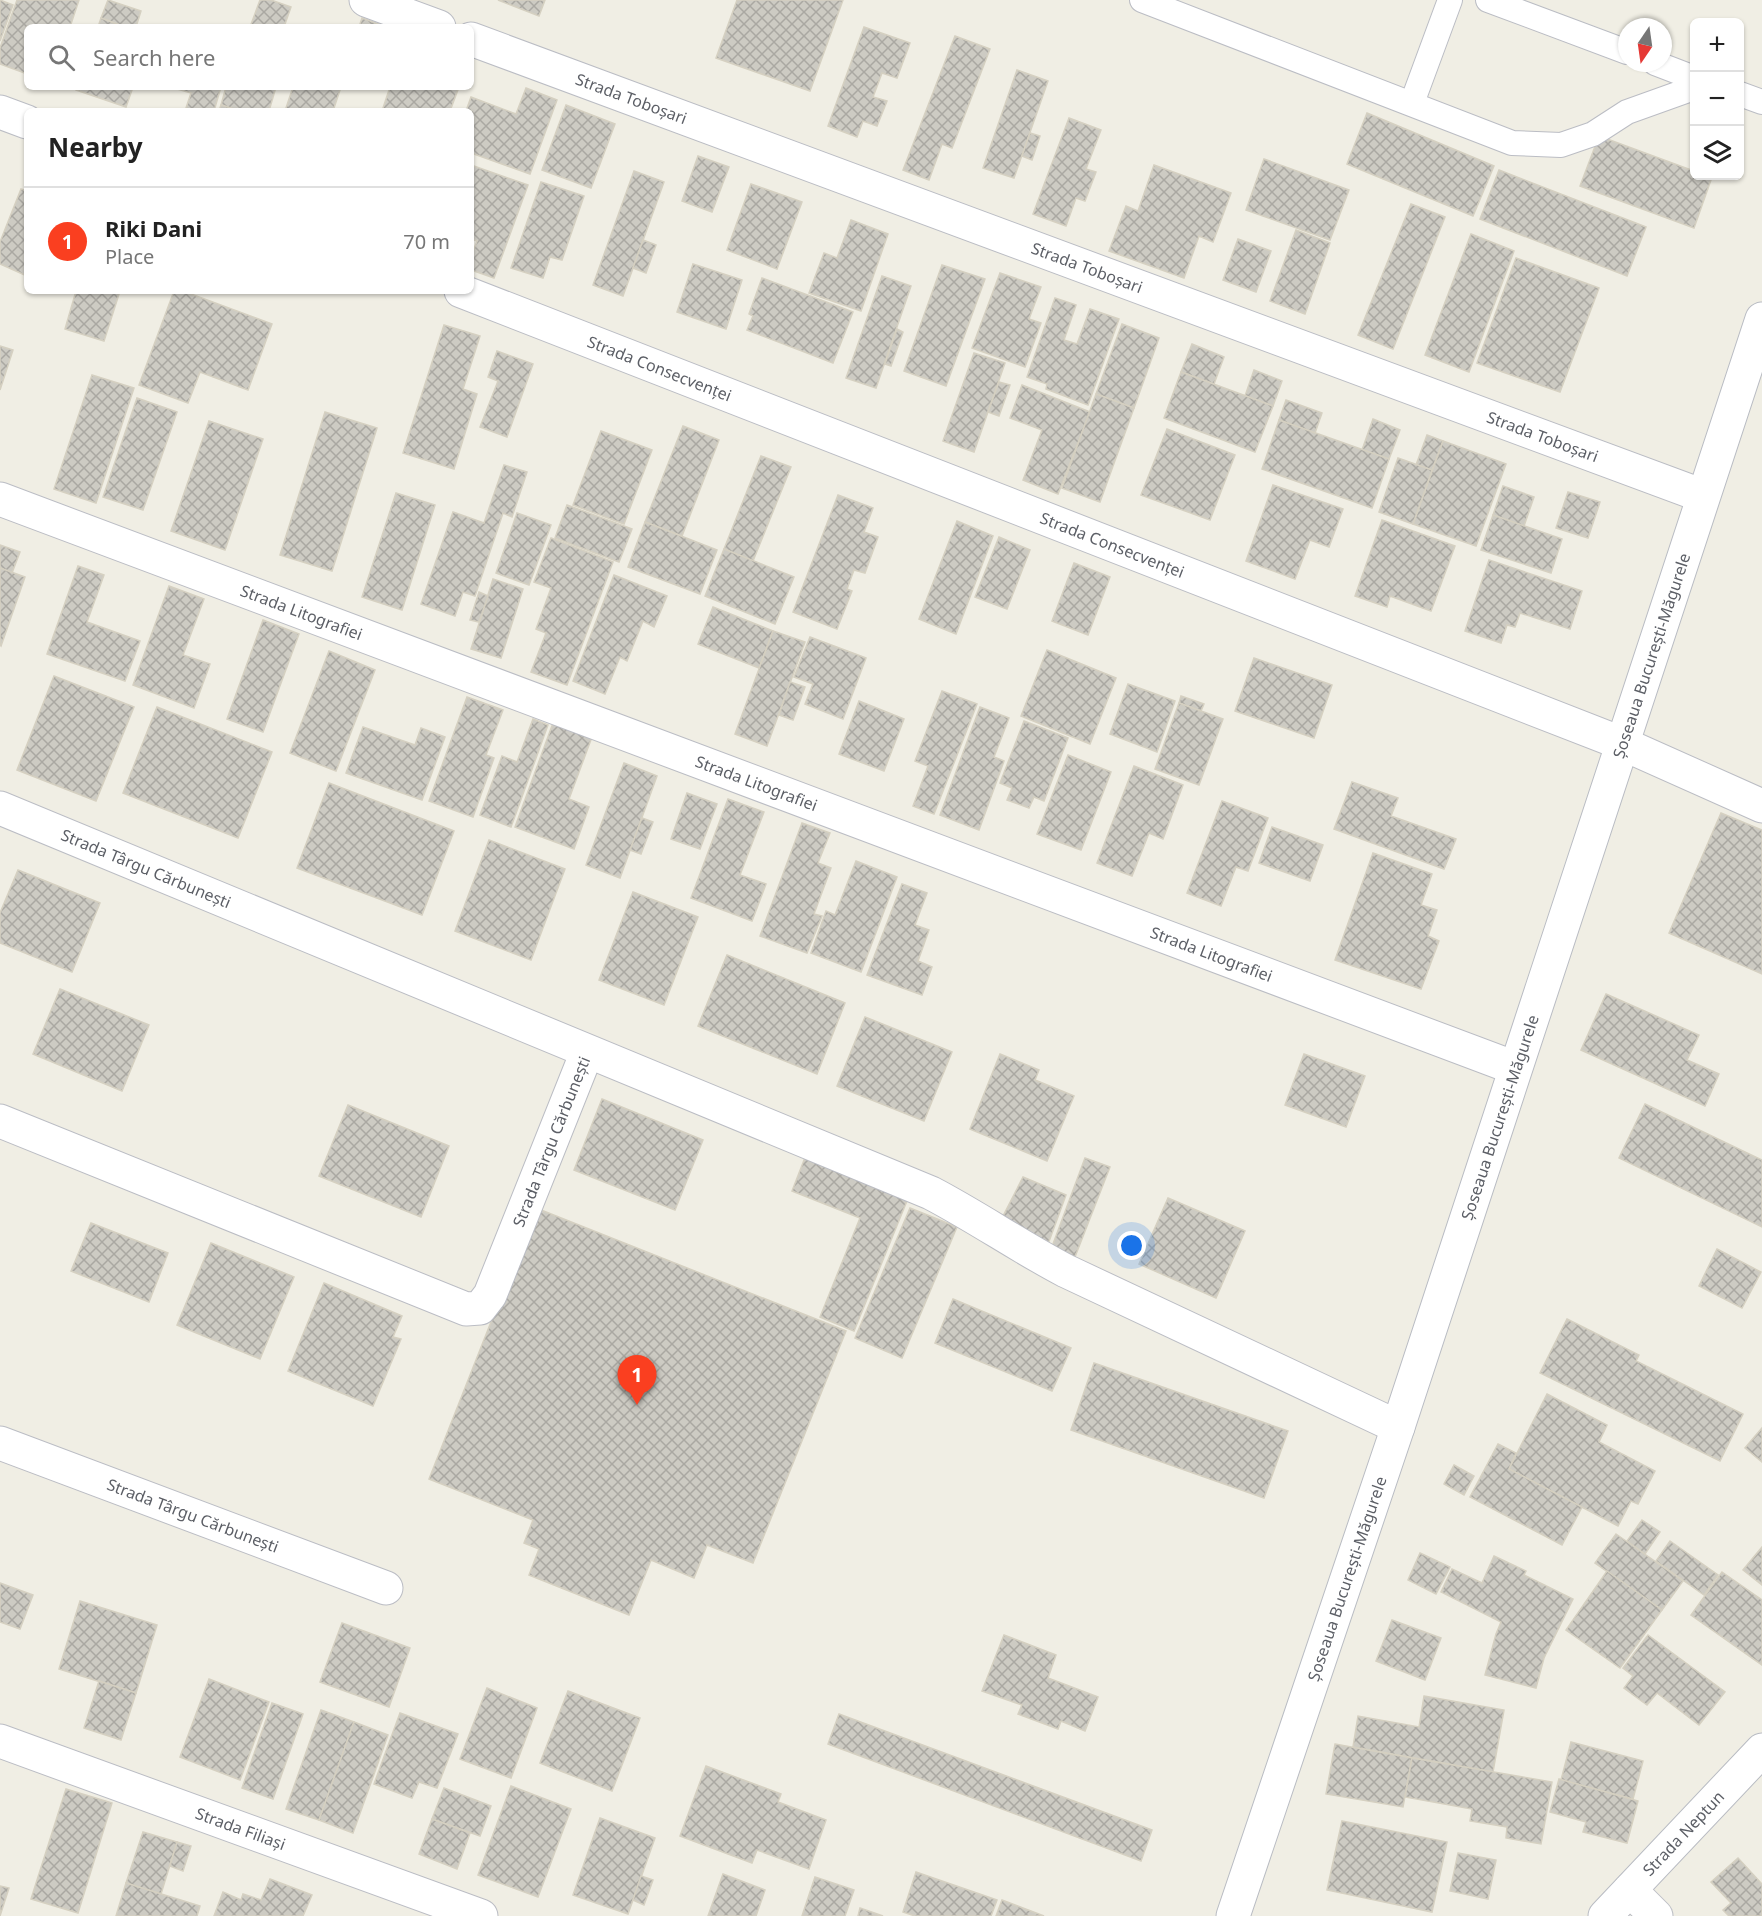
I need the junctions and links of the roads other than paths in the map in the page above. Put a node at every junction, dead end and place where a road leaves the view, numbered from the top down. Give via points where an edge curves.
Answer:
1 (366, 0) edge
2 (1142, 0) edge
3 (1450, 0) edge
4 (1488, 0) edge
5 (431, 24) edge
6 (474, 40) edge
7 (1618, 49) edge
8 (1672, 69) edge
9 (1690, 76) edge
10 (1690, 90) edge
11 (1744, 95) edge
12 (1762, 102) edge
13 (1412, 103) junction
14 (0, 112) edge
15 (24, 121) edge
16 (469, 294) edge
17 (1762, 319) edge
18 (1703, 496) junction
19 (0, 499) edge
20 (1622, 743) junction
21 (1762, 806) edge
22 (0, 808) edge
23 (587, 1052) junction
24 (1515, 1068) junction
25 (0, 1121) edge
26 (1398, 1427) junction
27 (0, 1443) edge
28 (386, 1588) dead end
29 (0, 1741) edge
30 (1762, 1750) edge
31 (1630, 1890) junction
32 (481, 1916) edge
33 (1233, 1916) edge
34 (1605, 1916) edge
35 (1656, 1916) edge

1 - 5 street
2 - 13 lane
3 - 13 lane
4 - 7 lane
6 - 18 street, Strada Toboșari
8 - 9 lane
10 - 13 lane via 1628,112 1593,134 1561,145 1512,143
11 - 12 lane
14 - 15 street
16 - 20 street, Strada Consecvenței
17 - 18 street, Șoseaua București-Măgurele
18 - 20 street, Șoseaua București-Măgurele
19 - 24 street, Strada Litografiei
20 - 21 street, Strada Consecvenței
20 - 24 street, Șoseaua București-Măgurele
22 - 23 street, Strada Târgu Cărbunești
23 - 25 street, Strada Târgu Cărbunești via 490,1295 480,1308 466,1309
23 - 26 street via 931,1193 1066,1271
24 - 26 street, Șoseaua București-Măgurele
26 - 33 street, Șoseaua București-Măgurele
27 - 28 street, Strada Târgu Cărbunești
29 - 32 street, Strada Filiași
30 - 31 street, Strada Neptun
31 - 34 street, Strada Neptun
31 - 35 street

